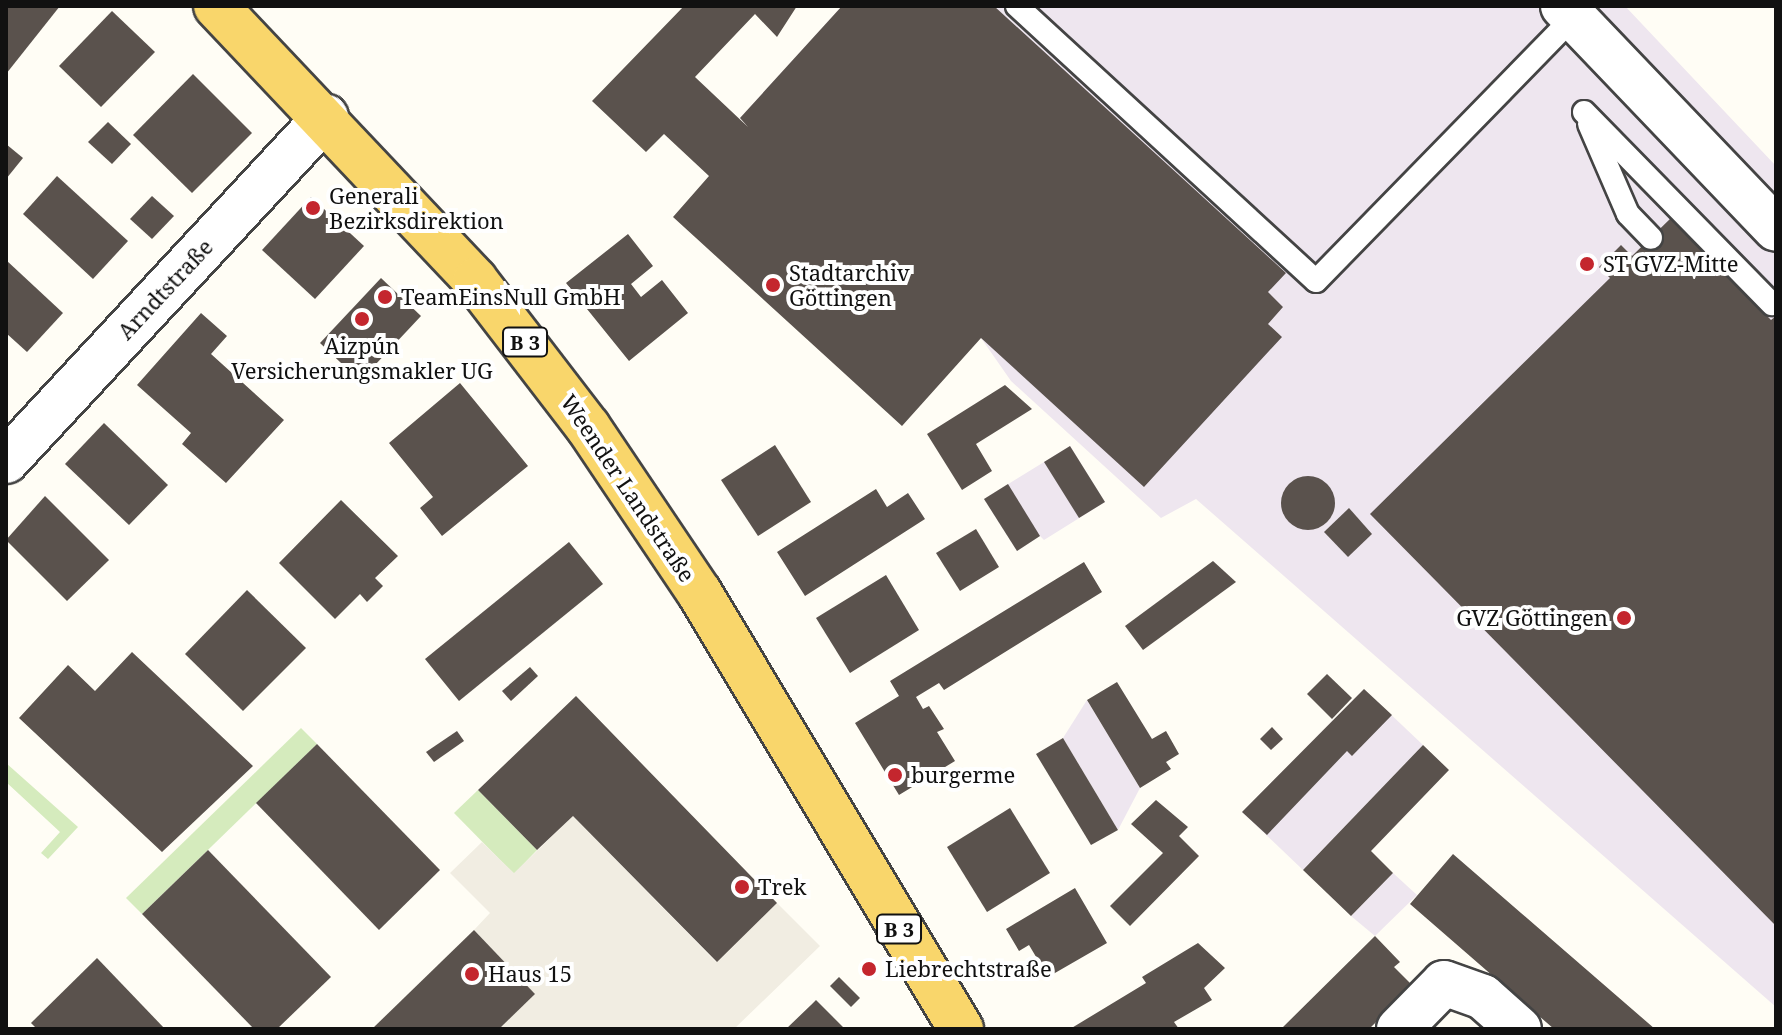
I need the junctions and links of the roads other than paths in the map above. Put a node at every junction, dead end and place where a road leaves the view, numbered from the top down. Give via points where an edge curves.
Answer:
1 (216, 6) edge
2 (1017, 6) edge
3 (1569, 11) edge
4 (326, 117) junction
5 (1776, 229) edge
6 (1651, 238) dead end
7 (1772, 304) dead end
8 (6, 461) edge
9 (961, 1029) edge
10 (1399, 1029) edge
11 (1519, 1029) edge

1 - 4 main road, Weender Landstraße / B 3
2 - 3 lane via 1316,281
3 - 5 street
4 - 8 street, Arndtstraße
4 - 9 main road, Weender Landstraße / B 3 via 475,280 588,427 721,628
6 - 7 lane via 1628,214 1584,112
10 - 11 street via 1444,983 1483,997

